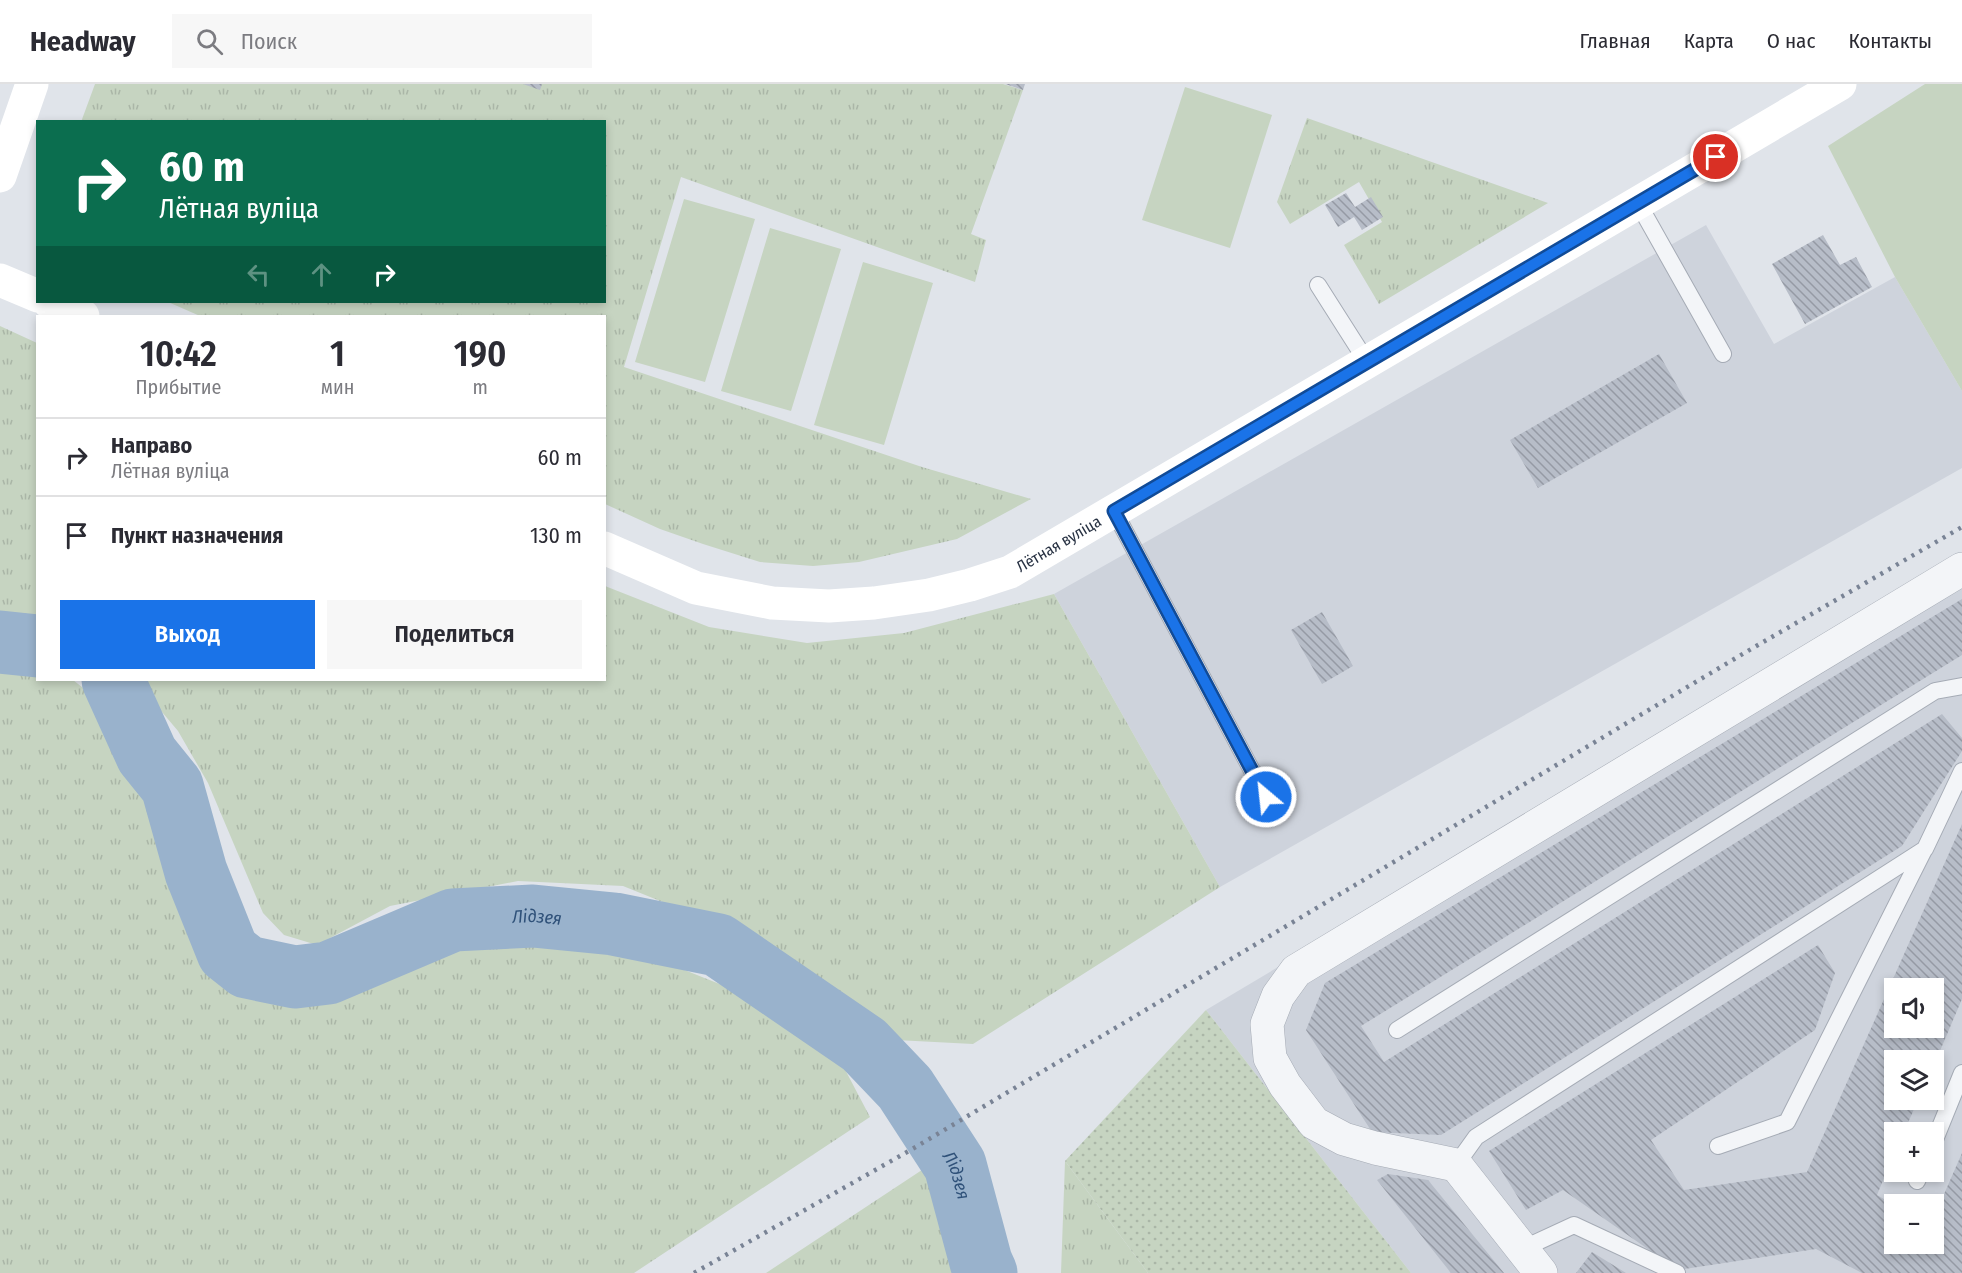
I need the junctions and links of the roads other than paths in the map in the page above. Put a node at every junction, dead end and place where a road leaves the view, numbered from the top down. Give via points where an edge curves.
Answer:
1 (32, 84) edge
2 (1840, 84) edge
3 (0, 176) edge
4 (1638, 203) junction
5 (0, 280) edge
6 (1318, 285) dead end
7 (36, 295) edge
8 (51, 303) edge
9 (81, 315) edge
10 (1723, 354) dead end
11 (1367, 362) junction
12 (1114, 511) junction
13 (606, 549) edge
14 (1962, 569) edge
15 (1962, 686) edge
16 (1962, 771) edge
17 (1266, 797) dead end
18 (1925, 849) junction
19 (1397, 1030) dead end
20 (1962, 1074) edge
21 (1942, 1122) edge
22 (1718, 1146) dead end
23 (1456, 1165) junction
24 (1531, 1261) edge
25 (1677, 1273) edge

1 - 3 street
2 - 4 street, Лётная вуліца
4 - 10 lane
4 - 11 street, Лётная вуліца
5 - 7 street
6 - 11 lane
8 - 9 street
11 - 12 street, Лётная вуліца
12 - 13 street, Лётная вуліца via 1010,572 929,595 874,603 772,603 696,588
12 - 17 lane
14 - 23 street via 1296,971 1278,996 1267,1024 1270,1058 1314,1123 1344,1139
15 - 19 lane via 1935,691
16 - 18 lane
18 - 22 lane via 1787,1122
18 - 23 lane via 1476,1137
20 - 21 lane
23 - 24 street
24 - 25 lane via 1574,1225

